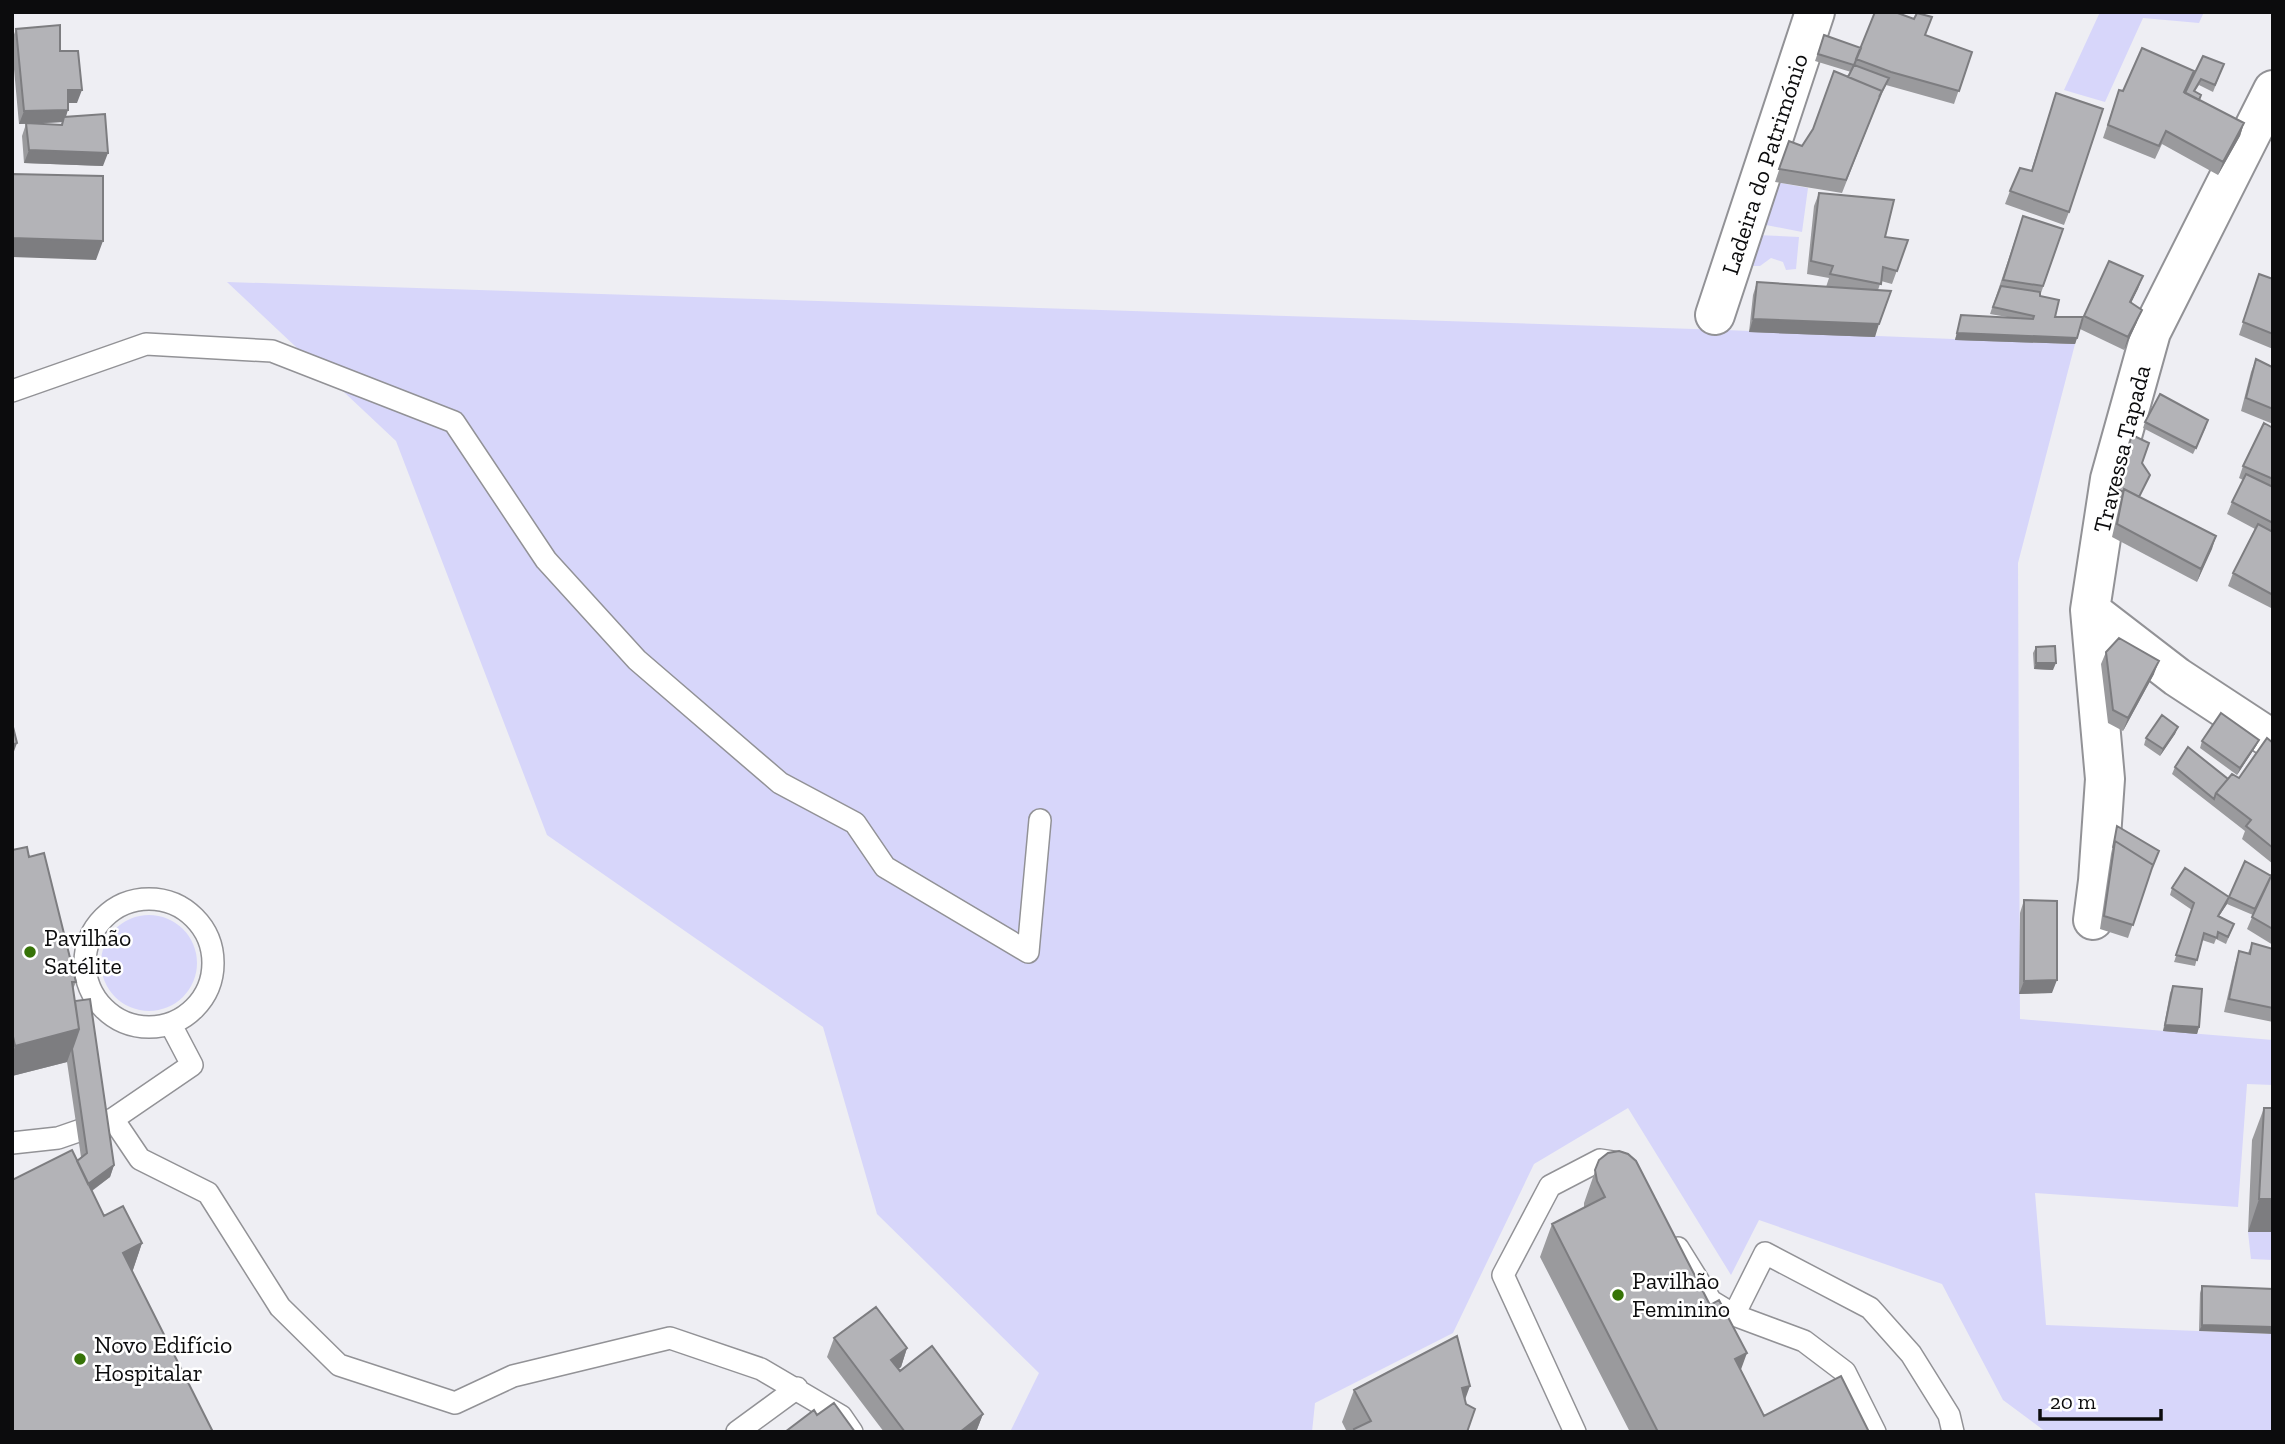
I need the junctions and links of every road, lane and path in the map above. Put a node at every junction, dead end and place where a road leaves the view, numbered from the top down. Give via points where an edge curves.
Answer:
1 (1815, 12) edge
2 (2273, 90) edge
3 (1715, 315) dead end
4 (12, 391) edge
5 (2090, 610) junction
6 (2273, 740) edge
7 (1040, 820) dead end
8 (2093, 920) dead end
9 (171, 1025) junction
10 (113, 1119) junction
11 (12, 1143) edge
12 (1635, 1177) edge
13 (1670, 1233) edge
14 (1734, 1315) junction
15 (797, 1388) junction
16 (737, 1432) edge
17 (852, 1432) edge
18 (1575, 1432) edge
19 (1875, 1432) edge
20 (1953, 1432) edge

1 - 3 street, Ladeira do Património
2 - 5 street, Travessa Tapada via 2151,332 2110,479
4 - 7 lane via 146,344 272,351 454,422 546,560 637,660 780,783 855,823 885,867 1028,952
5 - 6 street via 2177,677
5 - 8 street, Travessa Tapada via 2105,779
9 - 9 lane via 197,1008 212,980 213,949 199,921 173,902 142,898 113,908 91,932 83,962 90,993 110,1017 120,1021 139,1028
9 - 10 lane via 192,1065
10 - 11 lane via 58,1138
10 - 15 lane via 140,1159 208,1193 280,1307 339,1365 455,1404 513,1376 670,1338 761,1369
12 - 18 lane via 1620,1163 1600,1160 1550,1186 1503,1275
13 - 14 lane via 1711,1301
14 - 19 lane via 1804,1341 1845,1372
14 - 20 lane via 1765,1252 1870,1308 1911,1354 1949,1415
15 - 16 lane
15 - 17 lane via 841,1416

